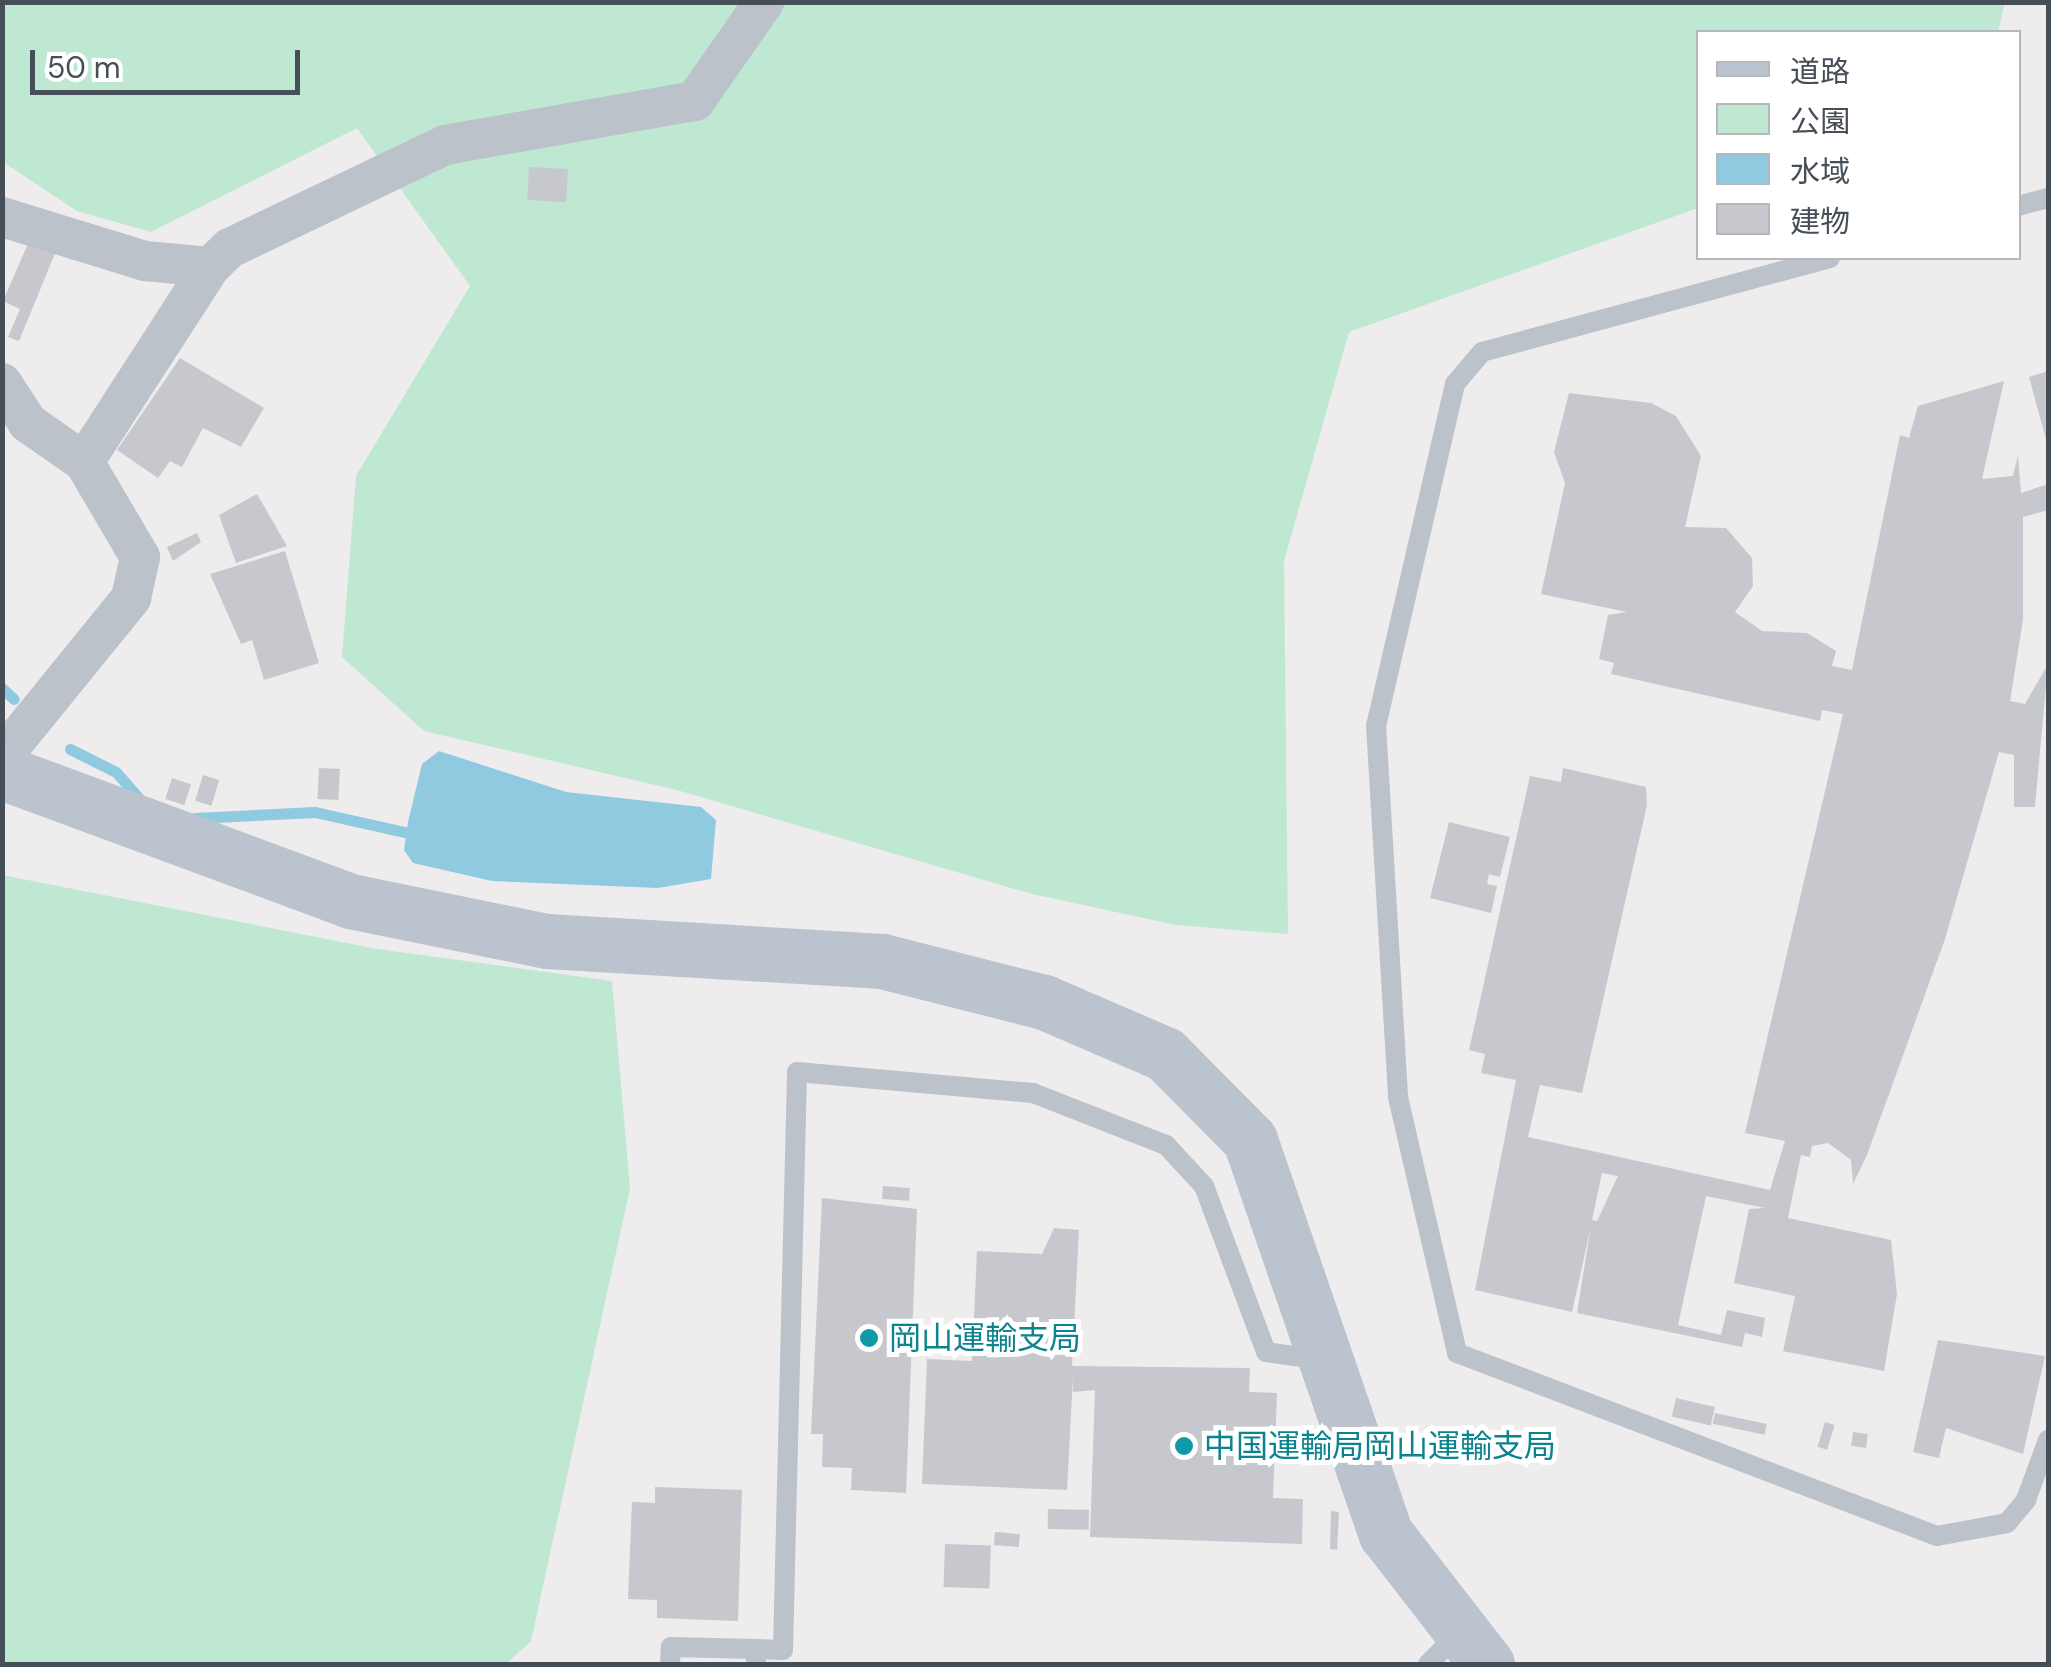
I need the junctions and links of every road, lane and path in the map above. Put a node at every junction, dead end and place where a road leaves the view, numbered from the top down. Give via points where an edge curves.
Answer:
1 (764, 2) edge
2 (2048, 198) edge
3 (2021, 205) edge
4 (2, 217) edge
5 (1823, 260) edge
6 (210, 267) junction
7 (2, 383) edge
8 (84, 462) junction
9 (2, 757) edge
10 (2, 772) edge
11 (1324, 1360) junction
12 (2048, 1440) edge
13 (1457, 1655) edge
14 (756, 1657) edge
15 (670, 1664) edge

1 - 6 street via 694,101 445,144 230,248
2 - 3 lane
4 - 6 street via 145,261
5 - 12 lane via 1482,352 1454,384 1376,725 1398,1097 1457,1353 1936,1536 2007,1523 2026,1500
6 - 8 street
7 - 8 street via 28,422
8 - 9 street via 140,557 132,598
10 - 11 street via 244,869 482,932 882,961 994,986 1128,1035 1199,1082 1250,1140
11 - 13 street via 1386,1534
11 - 14 lane via 1266,1352 1204,1186 1166,1145 1033,1092 797,1072 783,1650
14 - 15 lane via 670,1647

